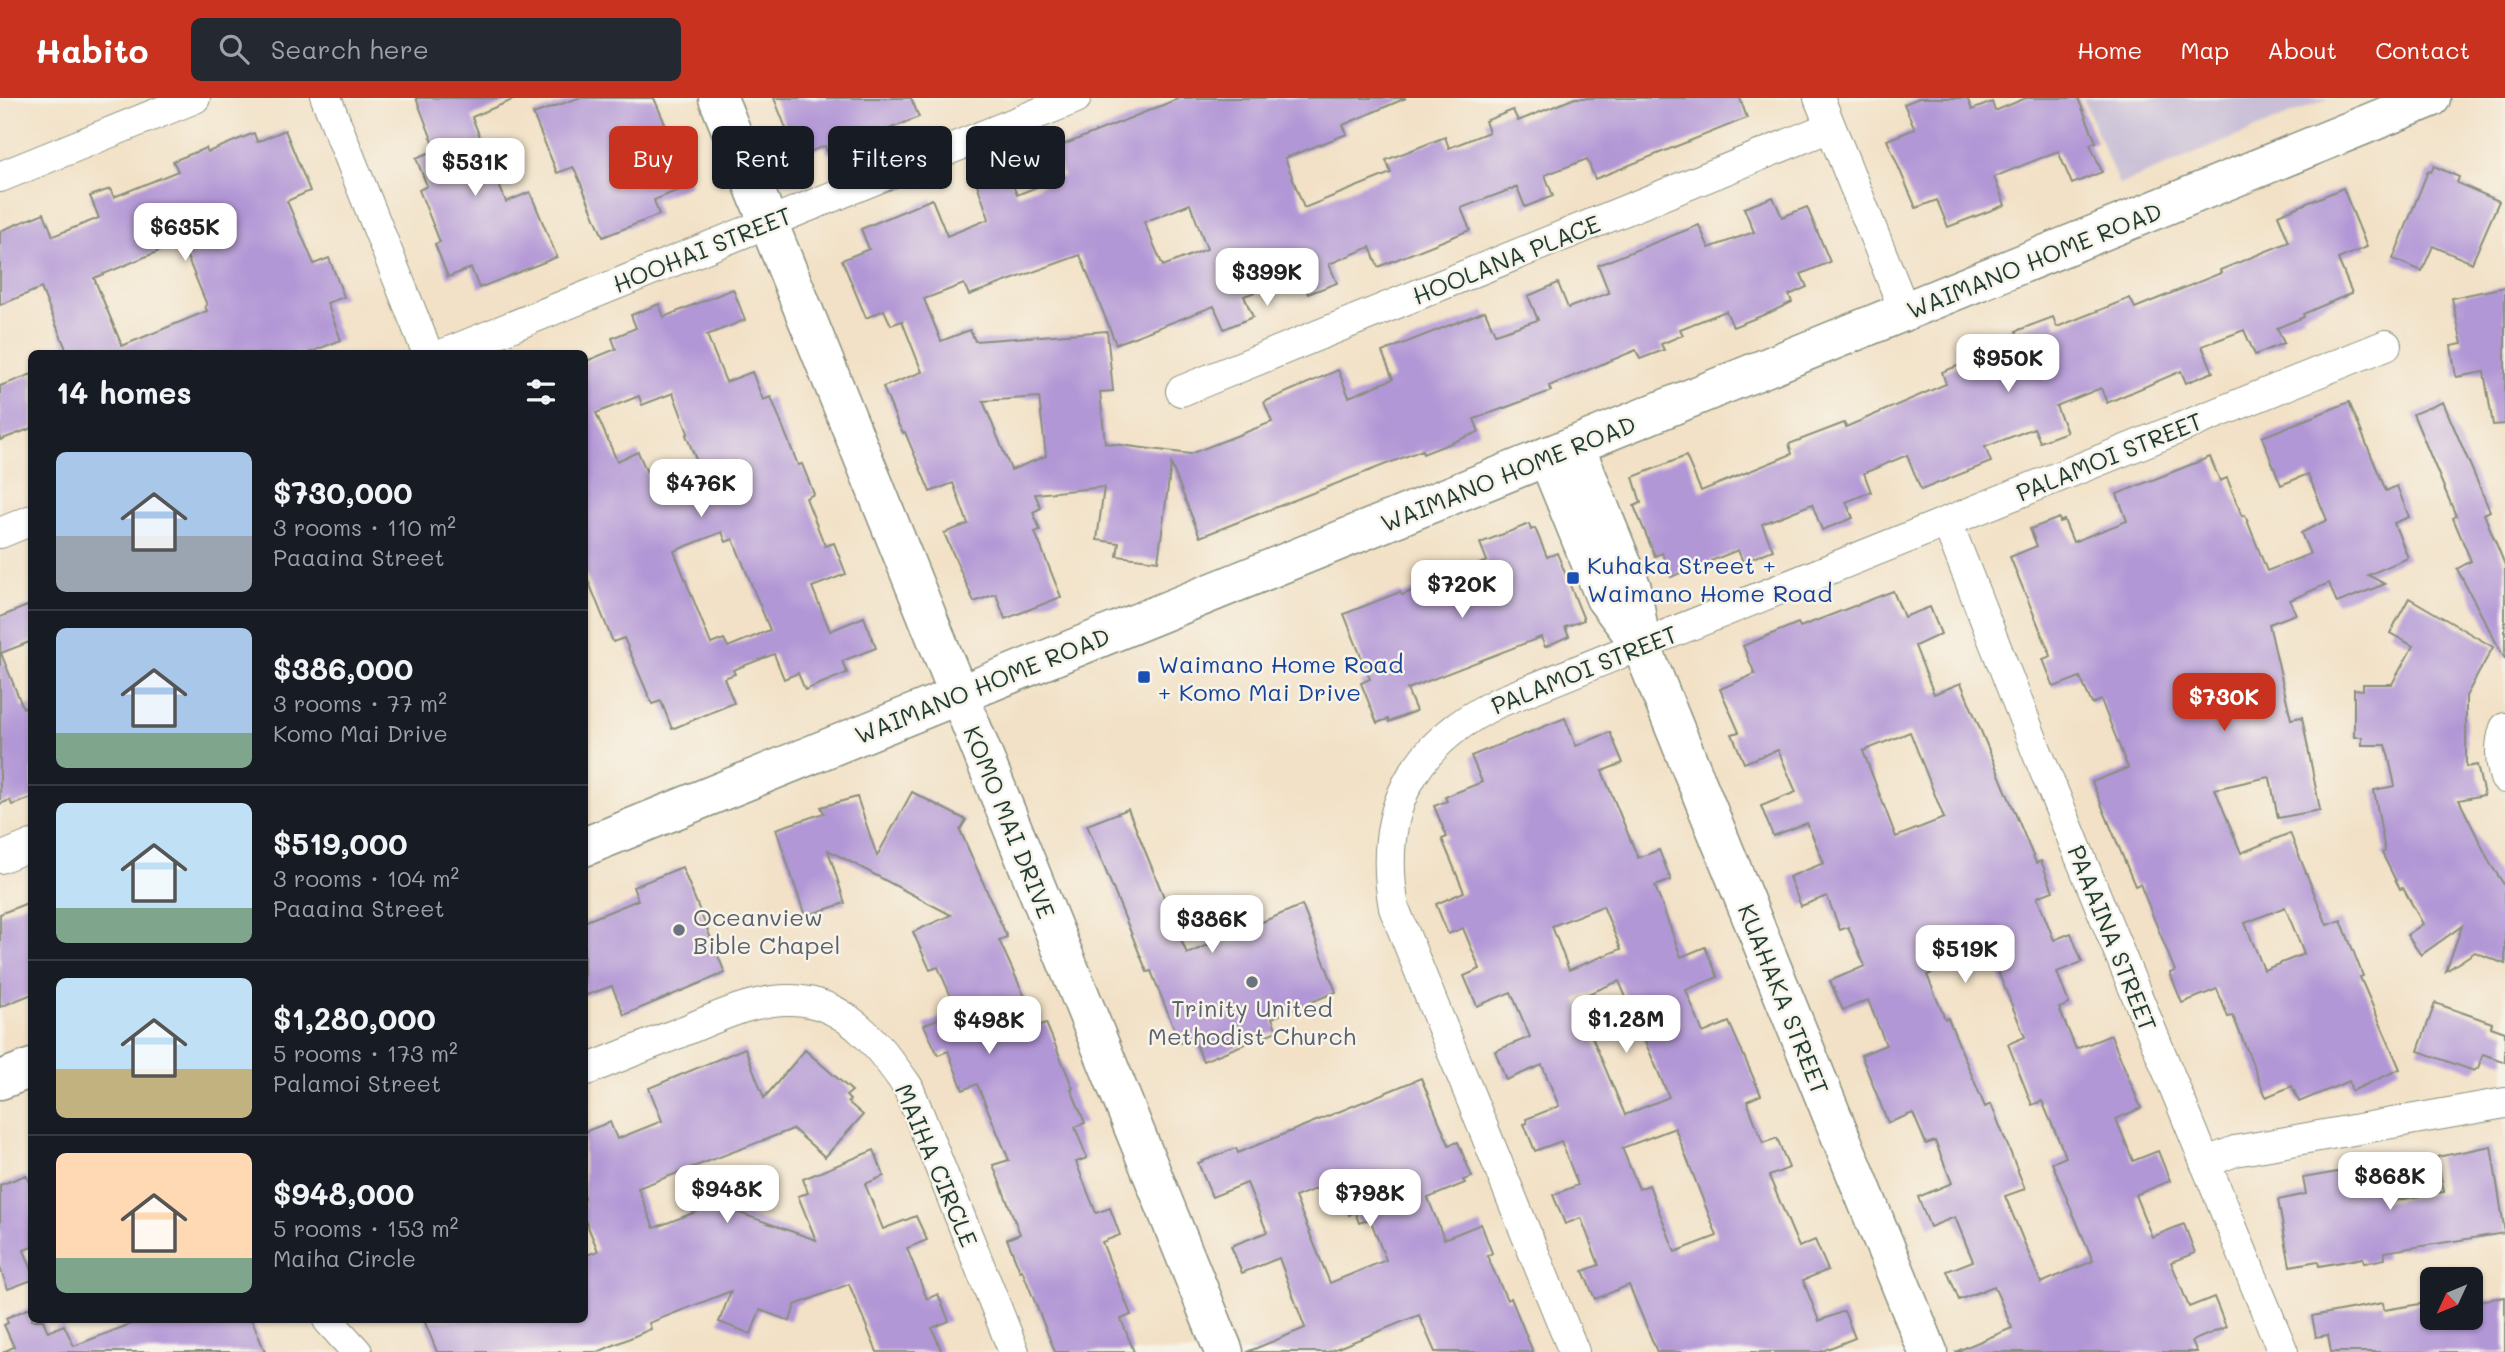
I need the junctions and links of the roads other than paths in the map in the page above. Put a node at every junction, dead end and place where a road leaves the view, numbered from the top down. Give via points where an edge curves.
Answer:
1 (195, 98) edge
2 (326, 98) edge
3 (718, 98) edge
4 (1076, 98) edge
5 (1819, 98) edge
6 (2431, 98) edge
7 (1830, 127) junction
8 (0, 177) edge
9 (768, 222) junction
10 (1905, 312) junction
11 (2386, 345) dead end
12 (426, 350) edge
13 (454, 350) edge
14 (1181, 391) dead end
15 (1561, 451) junction
16 (28, 522) edge
17 (1947, 522) junction
18 (0, 533) edge
19 (1641, 645) junction
20 (958, 695) junction
21 (2505, 728) edge
22 (2505, 778) edge
23 (588, 845) edge
24 (28, 847) edge
25 (0, 858) edge
26 (588, 1069) edge
27 (28, 1070) edge
28 (0, 1080) edge
29 (2505, 1103) edge
30 (2205, 1163) junction
31 (331, 1323) edge
32 (357, 1352) edge
33 (1014, 1352) edge
34 (1224, 1352) edge
35 (1574, 1352) edge
36 (1928, 1352) edge
37 (2283, 1352) edge

1 - 8 street
2 - 12 street
3 - 9 main road, KOMO MAI DRIVE
4 - 9 street, HOOHAI STREET
5 - 7 street
6 - 10 main road, WAIMANO HOME ROAD
7 - 10 street
7 - 14 street, HOOLANA PLACE
9 - 13 street, HOOHAI STREET
9 - 20 main road, KOMO MAI DRIVE
10 - 15 main road, WAIMANO HOME ROAD
11 - 17 street, PALAMOI STREET
15 - 19 main road, KUAHAKA STREET via 1632,588
15 - 20 main road, WAIMANO HOME ROAD
16 - 18 street
17 - 19 street, PALAMOI STREET
17 - 30 street, PAAAINA STREET
19 - 35 street, PALAMOI STREET via 1497,702 1449,731 1412,776 1390,836 1394,908
19 - 36 main road, KUAHAKA STREET
20 - 23 main road, WAIMANO HOME ROAD
20 - 34 main road, KOMO MAI DRIVE
21 - 22 street via 2500,763
24 - 25 street
26 - 33 street, MAIHA CIRCLE via 736,1010 780,1000 805,1001 856,1026 881,1048 908,1087
27 - 28 main road
29 - 30 street via 2235,1151
30 - 37 street, PAAAINA STREET
31 - 32 street

